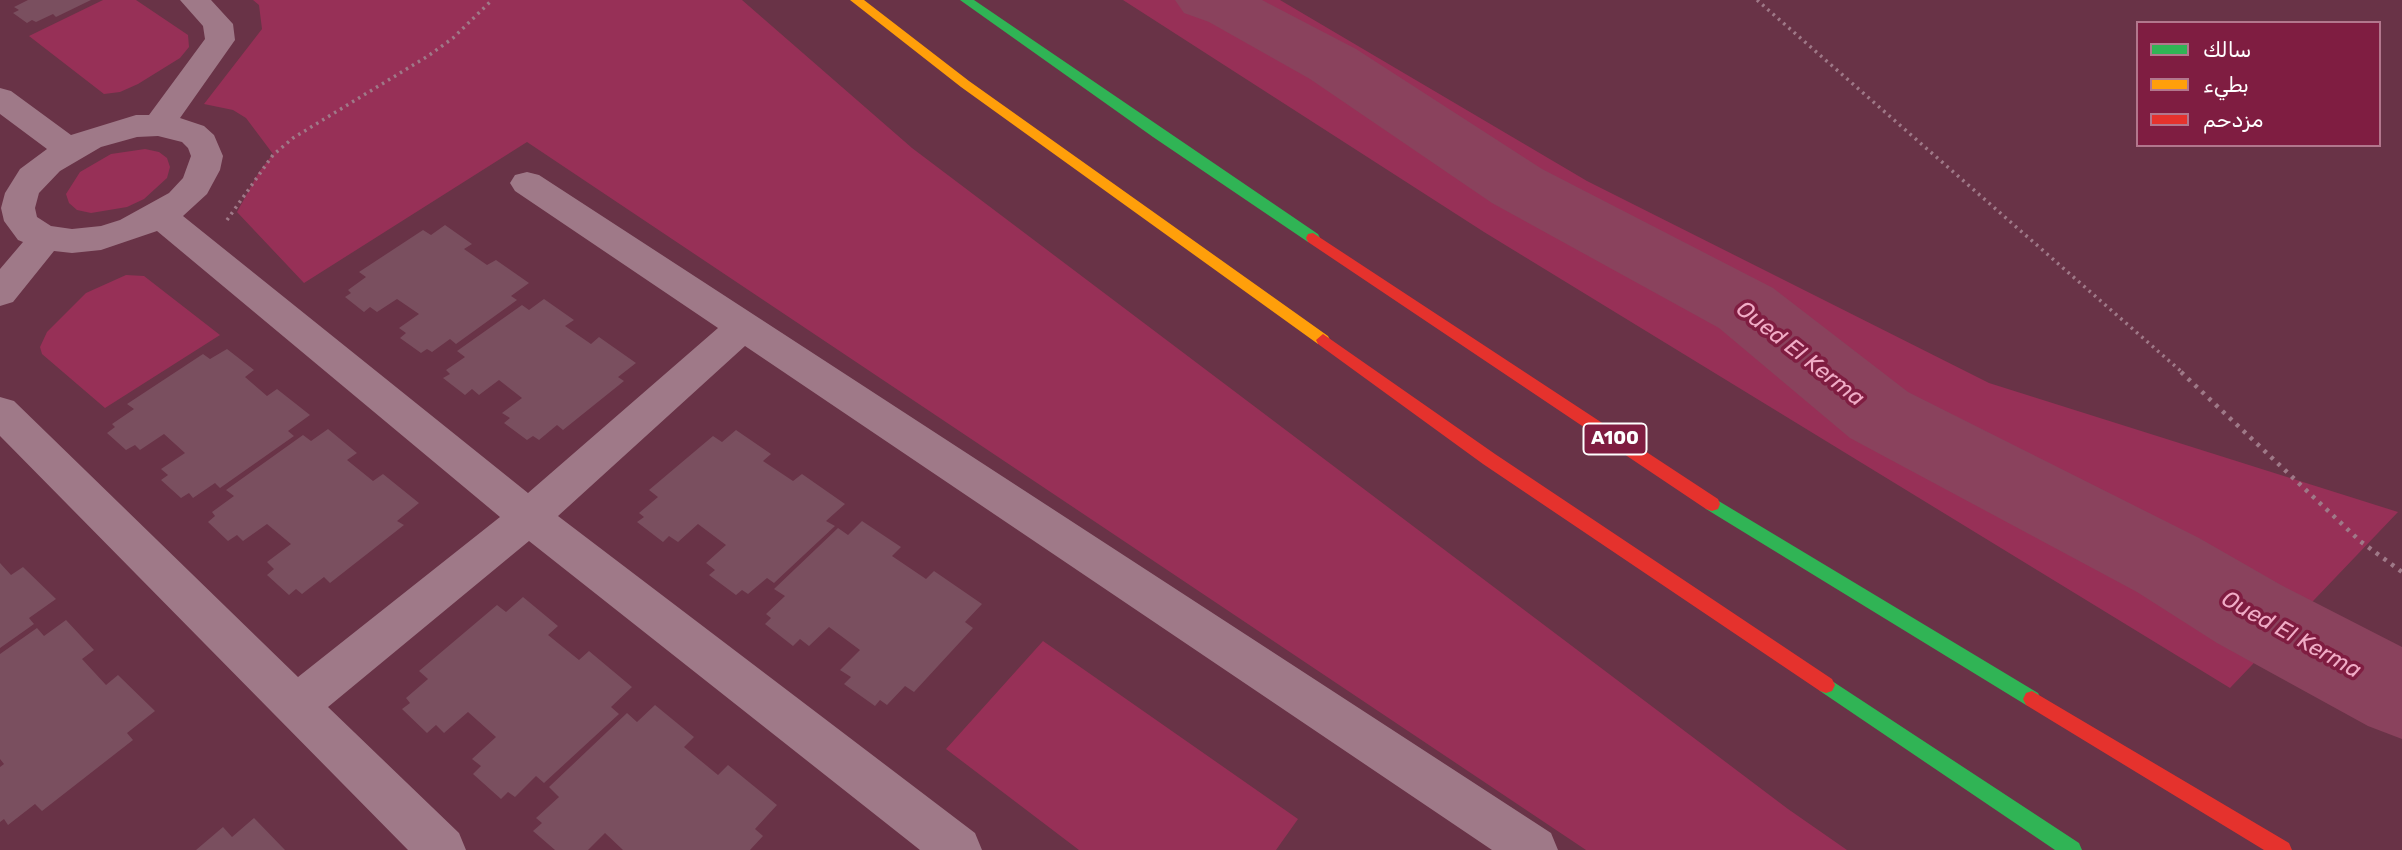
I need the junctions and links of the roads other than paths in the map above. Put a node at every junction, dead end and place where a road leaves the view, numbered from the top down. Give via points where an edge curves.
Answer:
1 (195, 0) edge
2 (856, 0) edge
3 (966, 0) edge
4 (0, 98) edge
5 (158, 125) junction
6 (68, 149) junction
7 (527, 183) dead end
8 (160, 215) junction
9 (46, 238) junction
10 (0, 293) edge
11 (743, 327) junction
12 (0, 412) edge
13 (529, 517) junction
14 (298, 704) junction
15 (442, 850) edge
16 (958, 850) edge
17 (1534, 850) edge
18 (2072, 850) edge
19 (2282, 850) edge

1 - 5 street via 218,24 220,40
2 - 18 highway via 965,84 1489,459
3 - 19 highway, A100 via 1158,134 1724,512
4 - 6 street
5 - 6 street via 114,131
5 - 8 street via 193,134 207,156 195,186
6 - 9 street via 32,177 18,208 30,231
7 - 11 street
8 - 9 street via 102,238
8 - 13 street
9 - 10 street
11 - 13 street
11 - 17 street
12 - 14 street
13 - 14 street
13 - 16 street
14 - 15 street

